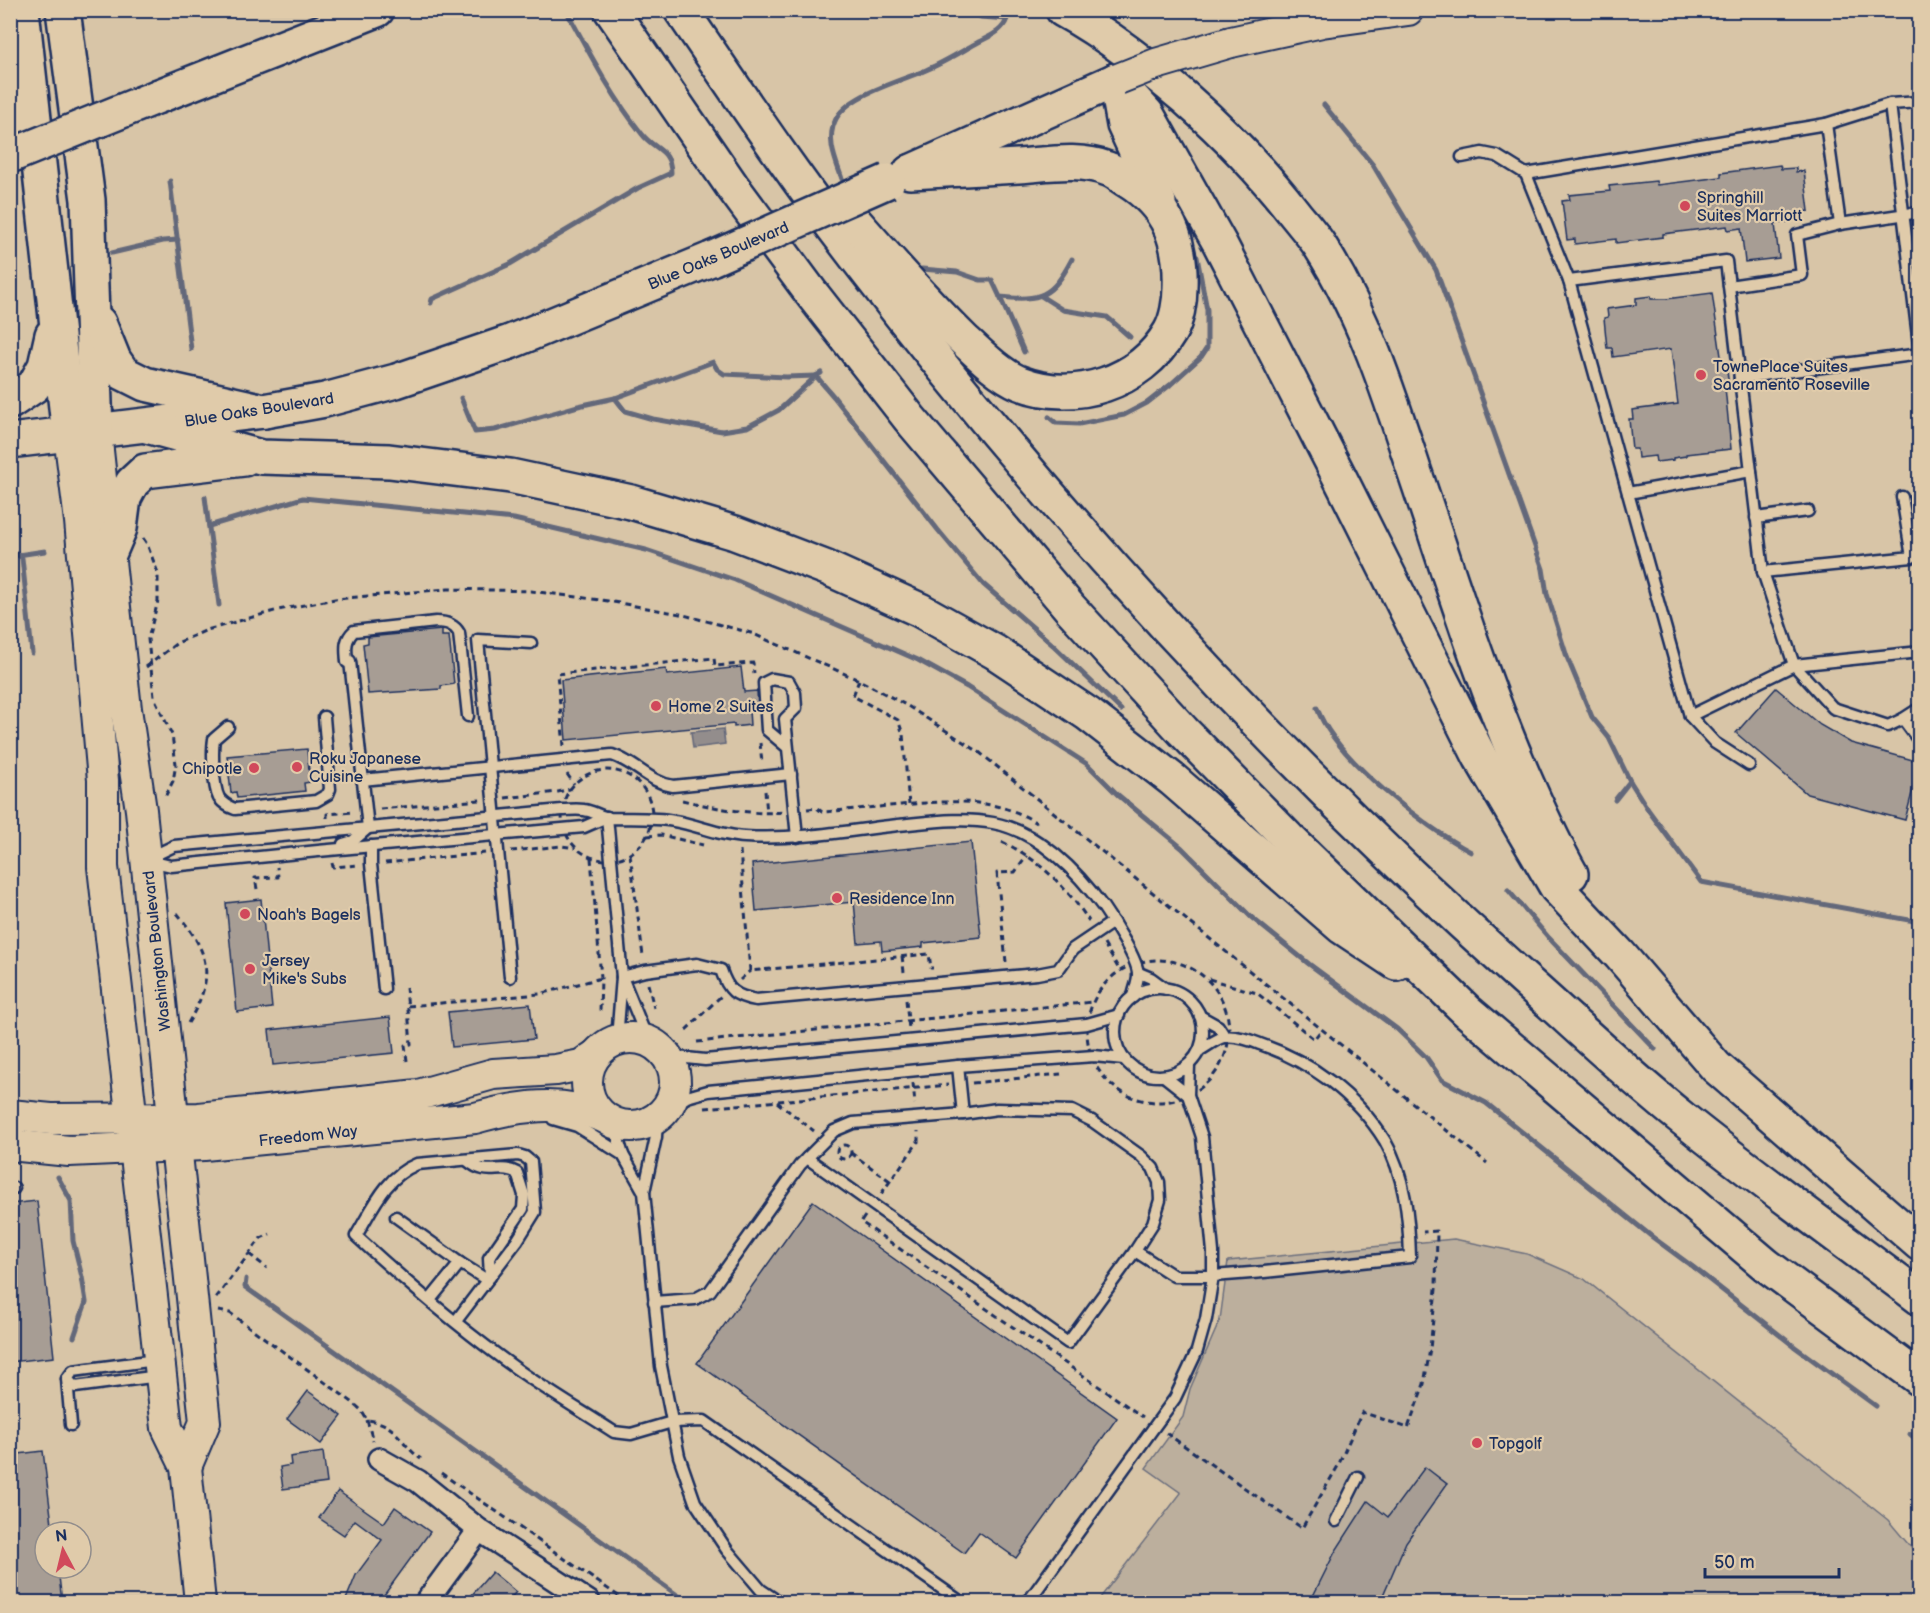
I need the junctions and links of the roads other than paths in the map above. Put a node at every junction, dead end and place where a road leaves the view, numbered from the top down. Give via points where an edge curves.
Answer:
1 (22, 10) edge
2 (63, 10) edge
3 (377, 10) edge
4 (611, 10) edge
5 (681, 10) edge
6 (1063, 10) edge
7 (1408, 10) edge
8 (720, 68) junction
9 (1117, 80) junction
10 (1920, 102) edge
11 (1890, 104) junction
12 (1826, 124) junction
13 (10, 156) edge
14 (1462, 157) dead end
15 (1526, 174) junction
16 (899, 177) junction
17 (1920, 212) edge
18 (1903, 214) junction
19 (1165, 215) junction
20 (1840, 224) junction
21 (1569, 281) junction
22 (1729, 286) junction
23 (93, 306) junction
24 (56, 318) junction
25 (1920, 354) edge
26 (1740, 378) junction
27 (10, 402) edge
28 (264, 411) junction
29 (147, 426) junction
30 (83, 434) junction
31 (10, 441) edge
32 (261, 457) junction
33 (1751, 471) junction
34 (1628, 493) junction
35 (1902, 497) dead end
36 (1808, 511) dead end
37 (1756, 518) junction
38 (109, 554) junction
39 (1763, 573) junction
40 (531, 643) dead end
41 (1920, 652) edge
42 (1794, 665) junction
43 (1920, 708) edge
44 (468, 716) dead end
45 (1690, 716) junction
46 (324, 717) dead end
47 (1903, 719) junction
48 (228, 727) dead end
49 (1920, 742) edge
50 (788, 747) junction
51 (1749, 765) dead end
52 (489, 767) junction
53 (791, 774) junction
54 (362, 780) junction
55 (494, 816) junction
56 (607, 818) junction
57 (368, 828) junction
58 (496, 835) junction
59 (797, 837) junction
60 (371, 846) junction
61 (318, 851) junction
62 (146, 860) junction
63 (1113, 922) junction
64 (1620, 955) junction
65 (1137, 969) junction
66 (510, 977) dead end
67 (622, 977) junction
68 (384, 989) dead end
69 (1166, 989) junction
70 (1133, 997) junction
71 (1467, 1011) junction
72 (1119, 1015) junction
73 (1200, 1016) junction
74 (1227, 1037) junction
75 (653, 1044) junction
76 (1200, 1050) junction
77 (600, 1051) junction
78 (1124, 1059) junction
79 (1189, 1065) junction
80 (958, 1066) junction
81 (1164, 1076) junction
82 (1188, 1095) junction
83 (662, 1114) junction
84 (963, 1114) junction
85 (10, 1115) edge
86 (132, 1117) junction
87 (475, 1118) junction
88 (608, 1120) junction
89 (175, 1132) junction
90 (10, 1145) edge
91 (135, 1148) junction
92 (623, 1155) junction
93 (807, 1158) junction
94 (468, 1161) junction
95 (644, 1192) junction
96 (396, 1217) dead end
97 (1920, 1245) edge
98 (1135, 1251) junction
99 (460, 1263) junction
100 (1213, 1276) junction
101 (489, 1279) junction
102 (1920, 1298) edge
103 (430, 1300) junction
104 (654, 1302) junction
105 (456, 1321) junction
106 (160, 1368) junction
107 (67, 1379) junction
108 (1920, 1379) edge
109 (672, 1422) junction
110 (71, 1425) dead end
111 (379, 1459) dead end
112 (186, 1467) junction
113 (1358, 1477) dead end
114 (1336, 1521) dead end
115 (479, 1530) junction
116 (200, 1602) edge
117 (426, 1602) edge
118 (589, 1602) edge
119 (779, 1602) edge
120 (961, 1602) edge
121 (1028, 1602) edge

1 - 24 main road
2 - 23 main road via 88,200
3 - 13 main road, bridge
4 - 71 main road via 812,294 910,419 1070,608 1288,839
5 - 8 main road
6 - 64 main road via 1113,42 1214,123 1251,159 1320,245 1372,348 1510,746 1569,870
7 - 9 main road, Blue Oaks Boulevard, bridge via 1322,22 1231,42
8 - 19 main road via 930,307 982,357 1018,382 1050,392 1084,390 1122,379 1149,358 1170,331 1180,300 1181,266 1176,240
8 - 102 main road via 857,259 1055,502 1338,806 1455,917 1681,1117
9 - 16 main road, Blue Oaks Boulevard
9 - 19 main road via 1124,126
9 - 64 main road via 1147,114 1220,244 1516,821 1557,888
10 - 11 lane
11 - 12 lane
11 - 18 lane
12 - 15 lane
12 - 20 lane
14 - 15 lane via 1482,153 1497,156
15 - 21 lane
16 - 19 main road via 1075,161 1109,169 1144,191
16 - 28 main road, Blue Oaks Boulevard, bridge via 510,342 396,381
17 - 18 lane
18 - 20 lane
18 - 25 lane
20 - 22 lane via 1797,235 1802,275
21 - 22 lane via 1726,261
21 - 34 lane
22 - 26 lane
23 - 28 main road via 123,373 145,384
23 - 30 main road
24 - 27 main road via 45,366 34,386
24 - 30 main road
25 - 26 lane
26 - 33 lane
28 - 29 main road, Blue Oaks Boulevard
29 - 30 main road, Blue Oaks Boulevard
29 - 32 main road
30 - 31 main road, Blue Oaks Boulevard
30 - 38 main road, Washington Boulevard
30 - 86 main road, Washington Boulevard via 80,521 103,780 103,867
32 - 38 main road via 145,471 124,498 120,528
32 - 71 main road via 389,461 510,476 631,502 735,533 910,605 994,652 1088,714 1173,780 1342,927
33 - 34 lane
33 - 37 lane
34 - 45 lane
35 - 39 lane via 1912,556
36 - 37 lane
37 - 39 lane
38 - 62 main road, Washington Boulevard
39 - 42 lane
40 - 52 lane via 478,640
41 - 42 lane
42 - 45 lane
42 - 47 lane via 1833,708 1888,726
43 - 47 lane
44 - 54 lane via 459,633 452,625 436,622 354,631 345,645
45 - 51 lane via 1715,743
46 - 48 lane via 330,789 316,801 229,807 217,792 213,756 214,739
47 - 49 lane
50 - 50 lane via 786,719 796,708 795,693 789,682 772,679 764,684 767,730
50 - 53 lane
52 - 53 lane via 612,755 641,769 655,781 673,786
52 - 54 lane
52 - 55 lane
53 - 59 lane
54 - 57 lane
55 - 56 lane via 586,810
55 - 57 lane
55 - 58 lane
56 - 58 lane via 584,827
56 - 59 lane via 673,821 741,837
56 - 67 lane
57 - 61 lane via 354,841
57 - 62 lane via 174,846
58 - 60 lane
58 - 66 lane
59 - 63 lane via 910,824 967,820 995,823 1019,831 1072,870
60 - 61 lane
60 - 68 lane
61 - 62 lane via 171,866
62 - 89 main road, Washington Boulevard
63 - 65 lane
63 - 67 lane via 1073,949 1058,970 756,1000 729,989 721,970 698,964
64 - 97 main road via 1716,1067
65 - 69 lane
65 - 70 lane
67 - 75 lane
67 - 77 lane via 618,1028
69 - 70 lane via 1143,991
69 - 73 lane via 1187,998
70 - 72 lane
71 - 108 main road via 1766,1265
72 - 75 lane via 1088,1024 705,1060 677,1057
72 - 78 lane via 1116,1037
73 - 74 lane via 1218,1026
73 - 76 lane
74 - 76 lane
74 - 100 lane via 1256,1043 1293,1058 1317,1071 1356,1103 1386,1143 1398,1171 1410,1234 1410,1257
75 - 77 main road via 626,1038
75 - 83 main road via 666,1056 675,1077 675,1089
76 - 79 lane
77 - 88 main road via 590,1065 586,1088 595,1109
77 - 89 main road, Freedom Way via 581,1065 556,1070 493,1074 418,1095 199,1118
78 - 80 lane via 1091,1056
78 - 81 lane via 1142,1072
79 - 81 lane
79 - 82 lane
80 - 83 lane via 708,1090 687,1097
80 - 84 lane
81 - 82 lane
82 - 100 lane via 1202,1137
83 - 88 main road via 636,1126
83 - 95 lane
84 - 93 lane via 853,1123 834,1131
84 - 98 lane via 997,1108 1072,1111 1141,1156 1160,1182 1160,1200 1153,1223
85 - 86 main road, Freedom Way via 51,1119
86 - 89 main road, Freedom Way
86 - 91 main road, Washington Boulevard
87 - 88 main road, Freedom Way via 508,1109 555,1105 585,1109
87 - 89 main road, Freedom Way via 204,1145
87 - 92 lane via 510,1120 540,1116 558,1120 577,1126
88 - 92 lane
89 - 91 main road, Freedom Way
89 - 112 main road, Washington Boulevard via 205,1315 205,1422
90 - 91 main road, Freedom Way via 69,1151
91 - 106 main road, Washington Boulevard
92 - 95 lane
93 - 98 lane via 1068,1343
93 - 104 lane via 710,1291 695,1299
94 - 101 lane via 478,1169 511,1169 517,1173 524,1195 523,1209 489,1258
94 - 101 lane via 518,1155 531,1162 536,1212
94 - 103 lane via 417,1164 402,1170 385,1188 356,1236
95 - 104 lane
96 - 99 lane
98 - 100 lane via 1174,1276
99 - 101 lane
99 - 103 lane
100 - 121 lane via 1197,1350 1174,1398
101 - 105 lane
103 - 105 lane
104 - 109 lane
105 - 109 lane via 520,1371 614,1432 631,1434
106 - 107 lane via 73,1371
106 - 107 lane via 75,1387
106 - 112 main road, Washington Boulevard via 167,1428
107 - 110 lane
109 - 119 lane via 695,1502 727,1550 761,1590
109 - 120 lane via 704,1422
111 - 115 street via 418,1481
112 - 116 main road, Washington Boulevard
113 - 114 lane
115 - 117 street
115 - 118 street

